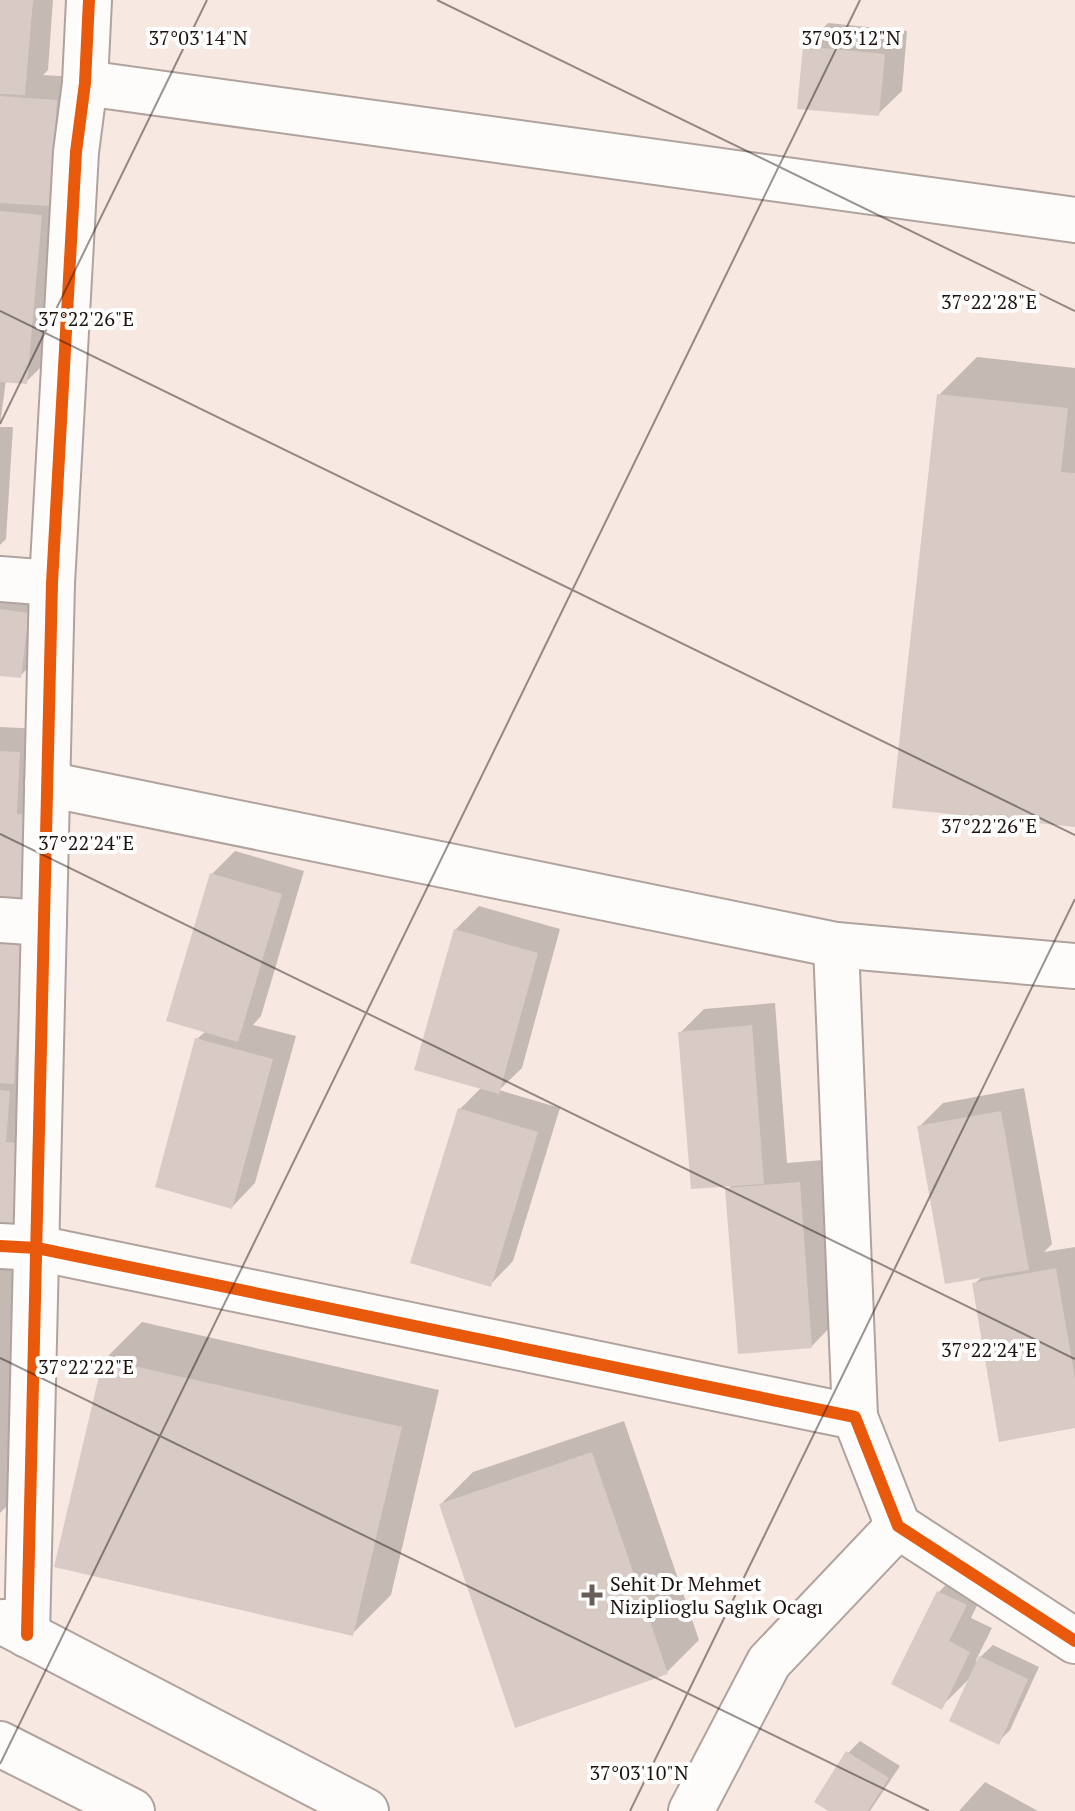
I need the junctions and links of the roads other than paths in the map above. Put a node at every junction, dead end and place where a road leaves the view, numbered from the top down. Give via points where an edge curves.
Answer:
1 (89, 0) edge
2 (85, 83) junction
3 (1075, 220) edge
4 (0, 579) edge
5 (52, 583) junction
6 (47, 784) junction
7 (0, 920) edge
8 (44, 923) junction
9 (836, 945) junction
10 (1075, 966) edge
11 (18, 1247) edge
12 (855, 1417) junction
13 (898, 1526) junction
14 (13, 1628) edge
15 (1075, 1641) edge
16 (0, 1744) edge
17 (132, 1811) edge
18 (366, 1811) edge
19 (691, 1811) edge

1 - 2 street
2 - 3 street
2 - 5 street via 76,152
4 - 5 street
5 - 6 street
6 - 8 street
6 - 9 street
7 - 8 street
8 - 11 street
9 - 10 street
9 - 12 street
11 - 12 street
11 - 14 street
12 - 13 street
13 - 15 street
13 - 19 street via 769,1662
14 - 18 street
16 - 17 street

